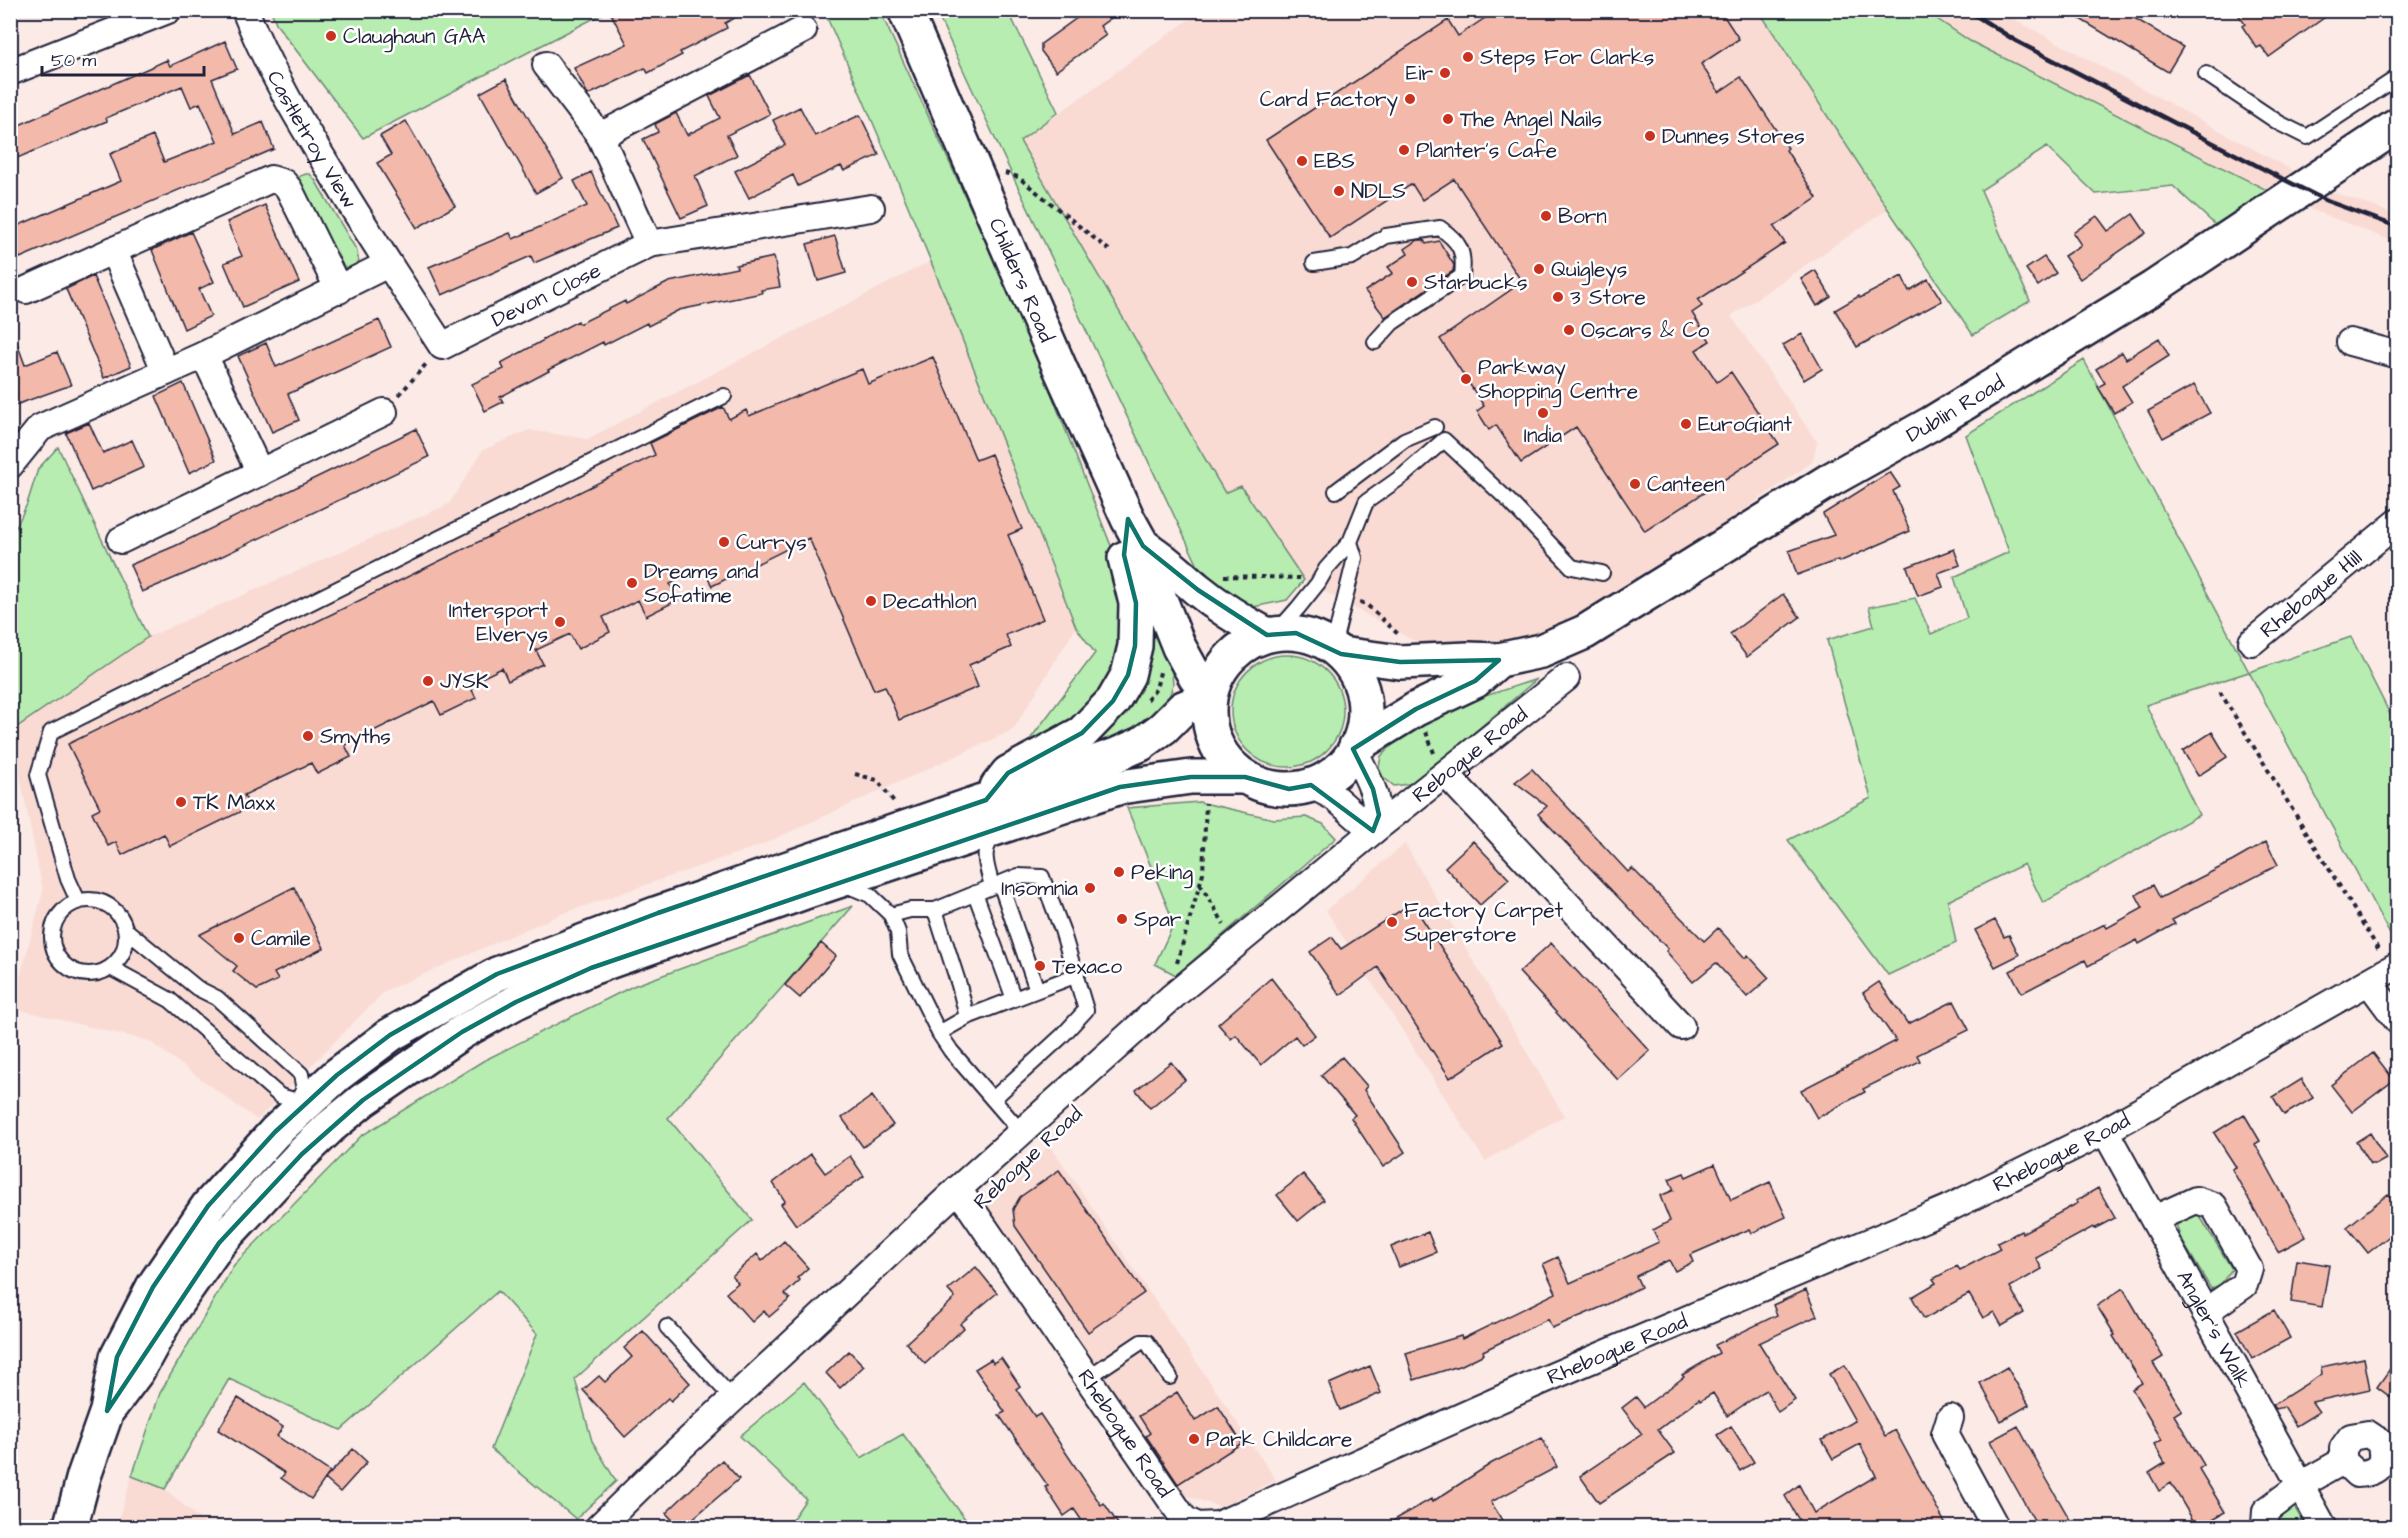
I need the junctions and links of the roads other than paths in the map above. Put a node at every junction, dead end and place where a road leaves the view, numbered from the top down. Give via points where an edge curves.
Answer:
1 (168, 10) edge
2 (245, 10) edge
3 (904, 10) edge
4 (803, 30) dead end
5 (546, 65) dead end
6 (10, 72) edge
7 (2206, 74) dead end
8 (2397, 77) edge
9 (2397, 125) edge
10 (600, 136) junction
11 (871, 208) dead end
12 (649, 244) junction
13 (113, 250) junction
14 (1314, 263) dead end
15 (388, 264) junction
16 (26, 290) dead end
17 (339, 290) junction
18 (1375, 342) dead end
19 (2349, 342) dead end
20 (442, 346) joint
21 (204, 355) junction
22 (2397, 355) edge
23 (166, 372) junction
24 (724, 396) dead end
25 (384, 412) road end
26 (1435, 428) dead end
27 (10, 465) edge
28 (260, 473) junction
29 (1336, 491) dead end
30 (2397, 522) edge
31 (1136, 532) junction
32 (121, 540) dead end
33 (1350, 542) junction
34 (1602, 573) dead end
35 (1272, 634) junction
36 (2252, 642) dead end
37 (1337, 650) junction
38 (1499, 660) junction
39 (1566, 678) dead end
40 (1209, 694) junction
41 (1355, 748) junction
42 (1440, 766) junction
43 (1245, 777) junction
44 (1311, 785) junction
45 (986, 800) junction
46 (1018, 821) junction
47 (1373, 831) junction
48 (838, 881) junction
49 (996, 885) junction
50 (975, 893) junction
51 (78, 901) junction
52 (935, 910) junction
53 (891, 915) junction
54 (126, 930) junction
55 (111, 968) junction
56 (2386, 972) edge
57 (1077, 975) junction
58 (1037, 990) junction
59 (1014, 999) junction
60 (967, 1017) junction
61 (2397, 1021) edge
62 (1681, 1026) dead end
63 (939, 1034) junction
64 (993, 1099) junction
65 (318, 1115) junction
66 (2105, 1131) junction
67 (1021, 1132) junction
68 (958, 1189) junction
69 (2154, 1219) junction
70 (2205, 1312) junction
71 (667, 1327) dead end
72 (1170, 1377) dead end
73 (1087, 1378) junction
74 (733, 1399) junction
75 (1950, 1418) dead end
76 (2343, 1461) dead end
77 (2302, 1484) junction
78 (70, 1527) edge
79 (598, 1527) edge
80 (1197, 1527) edge
81 (1996, 1527) edge
82 (2266, 1527) edge
83 (2324, 1527) edge

1 - 6 street
2 - 15 street, Castletroy View via 260,50 293,112
3 - 31 main road, Childers Road
4 - 10 street
5 - 10 street
7 - 8 lane via 2307,137
9 - 38 main road, Dublin Road via 2153,288 1932,423 1830,480 1628,607 1541,651
10 - 12 street
11 - 12 street, Devon Close
12 - 20 street, Devon Close
13 - 16 street
13 - 17 street via 271,179 285,183 289,189
13 - 23 street
14 - 18 lane via 1353,257 1386,236 1440,228 1456,238 1463,256 1462,276 1392,323
15 - 17 street
15 - 20 street, Castletroy View
17 - 21 street
19 - 22 street
21 - 23 street
21 - 28 street
23 - 27 street via 40,428
24 - 51 lane via 51,732 38,776
25 - 28 street
26 - 29 lane via 1404,440
28 - 32 street
30 - 36 street, Rhebogue Hill
31 - 35 main road via 1198,590 1241,620
31 - 40 main road, Childers Road via 1179,647
31 - 45 main road via 1124,555 1136,603 1135,646 1128,675 1113,701 1082,733 1008,772
33 - 34 lane via 1366,502 1444,440 1572,567
33 - 35 lane via 1298,608
33 - 37 lane via 1355,558
35 - 37 main road via 1306,636
35 - 40 main road via 1243,646 1223,666
37 - 38 main road, Dublin Road via 1400,662
37 - 41 main road via 1362,688 1363,728
38 - 41 main road via 1475,681 1416,709
39 - 42 street, Rebogue Road
40 - 43 main road via 1209,721 1215,743 1227,762
40 - 45 main road via 1183,708 1141,744
41 - 44 main road via 1336,772
41 - 47 street via 1373,789 1379,815
42 - 47 street, Rebogue Road
42 - 62 street
43 - 44 main road via 1266,786 1289,789
43 - 46 main road via 1191,777 1120,787
44 - 47 street via 1334,797
45 - 65 main road via 658,913 497,974 390,1035 337,1075
46 - 48 main road
46 - 49 lane via 992,839 984,856
47 - 67 street, Rebogue Road via 1173,996
48 - 53 lane via 870,895
48 - 65 main road via 591,968 462,1032 363,1100
49 - 50 lane
49 - 57 lane via 1018,876 1042,877
49 - 58 lane
50 - 52 lane
50 - 59 lane
51 - 54 lane via 103,902 118,913
51 - 55 lane via 64,909 54,922 56,954 80,974 96,974
52 - 53 lane
52 - 60 lane
53 - 63 lane via 900,954
54 - 55 lane via 122,956
54 - 65 lane via 197,988 217,998 301,1074
55 - 65 lane via 170,1000 280,1096
56 - 61 street
56 - 66 street, Rhebogue Road
57 - 58 lane
57 - 64 lane via 1086,1010
58 - 59 lane
59 - 60 lane
60 - 63 lane
63 - 64 lane
64 - 67 lane
65 - 78 main road via 275,1132 207,1206 153,1287 117,1357 107,1411
66 - 69 street, Angler's Walk
66 - 80 street, Rhebogue Road via 1947,1209 1532,1385 1218,1525
67 - 68 street, Rebogue Road
68 - 73 street, Rhebogue Road
68 - 74 street, Rebogue Road
69 - 70 street, Angler's Walk
69 - 70 street via 2196,1200 2214,1206 2249,1269 2244,1285
70 - 77 street, Angler's Walk
71 - 74 lane
72 - 73 lane via 1147,1342 1141,1342
73 - 80 street, Rhebogue Road via 1184,1519
74 - 79 street, Rebogue Road
75 - 81 street via 1945,1434
76 - 77 street
77 - 82 street via 2266,1511
77 - 83 street, Angler's Walk

